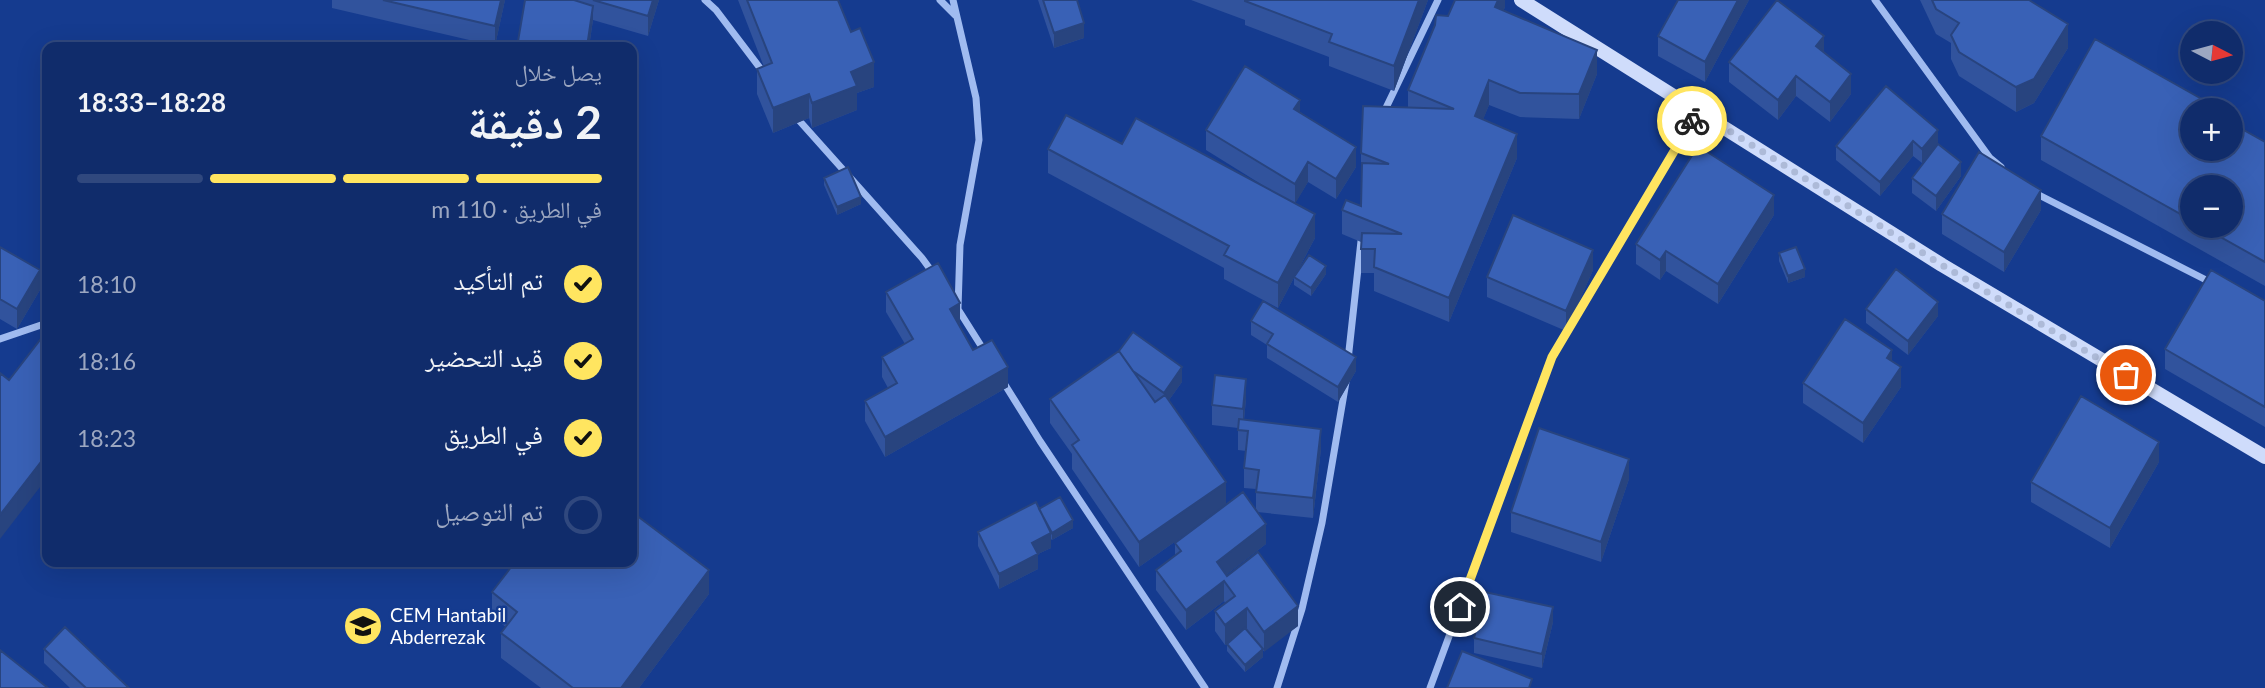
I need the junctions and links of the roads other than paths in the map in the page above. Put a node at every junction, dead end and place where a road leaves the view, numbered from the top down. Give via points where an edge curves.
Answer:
1 (705, 0) edge
2 (940, 0) edge
3 (953, 0) edge
4 (1438, 0) edge
5 (1521, 0) edge
6 (1875, 0) edge
7 (957, 17) junction
8 (773, 85) edge
9 (787, 105) edge
10 (1698, 111) junction
11 (1380, 121) edge
12 (2006, 172) edge
13 (2022, 187) edge
14 (1363, 220) edge
15 (936, 278) edge
16 (2216, 285) edge
17 (951, 299) edge
18 (958, 309) junction
19 (42, 325) edge
20 (0, 339) edge
21 (992, 364) edge
22 (1348, 364) edge
23 (999, 375) edge
24 (1346, 377) edge
25 (2265, 457) edge
26 (1205, 688) edge
27 (1277, 688) edge
28 (1430, 688) edge

1 - 8 street
2 - 7 street
3 - 7 street
4 - 11 street
5 - 10 main road
6 - 12 street via 1990,158
7 - 18 street via 976,98 979,140 960,245
9 - 15 street
10 - 25 main road via 1942,265
10 - 28 street via 1552,357
13 - 16 street
14 - 22 street
17 - 18 street
18 - 21 street
19 - 20 street
23 - 26 street
24 - 27 street via 1322,523

